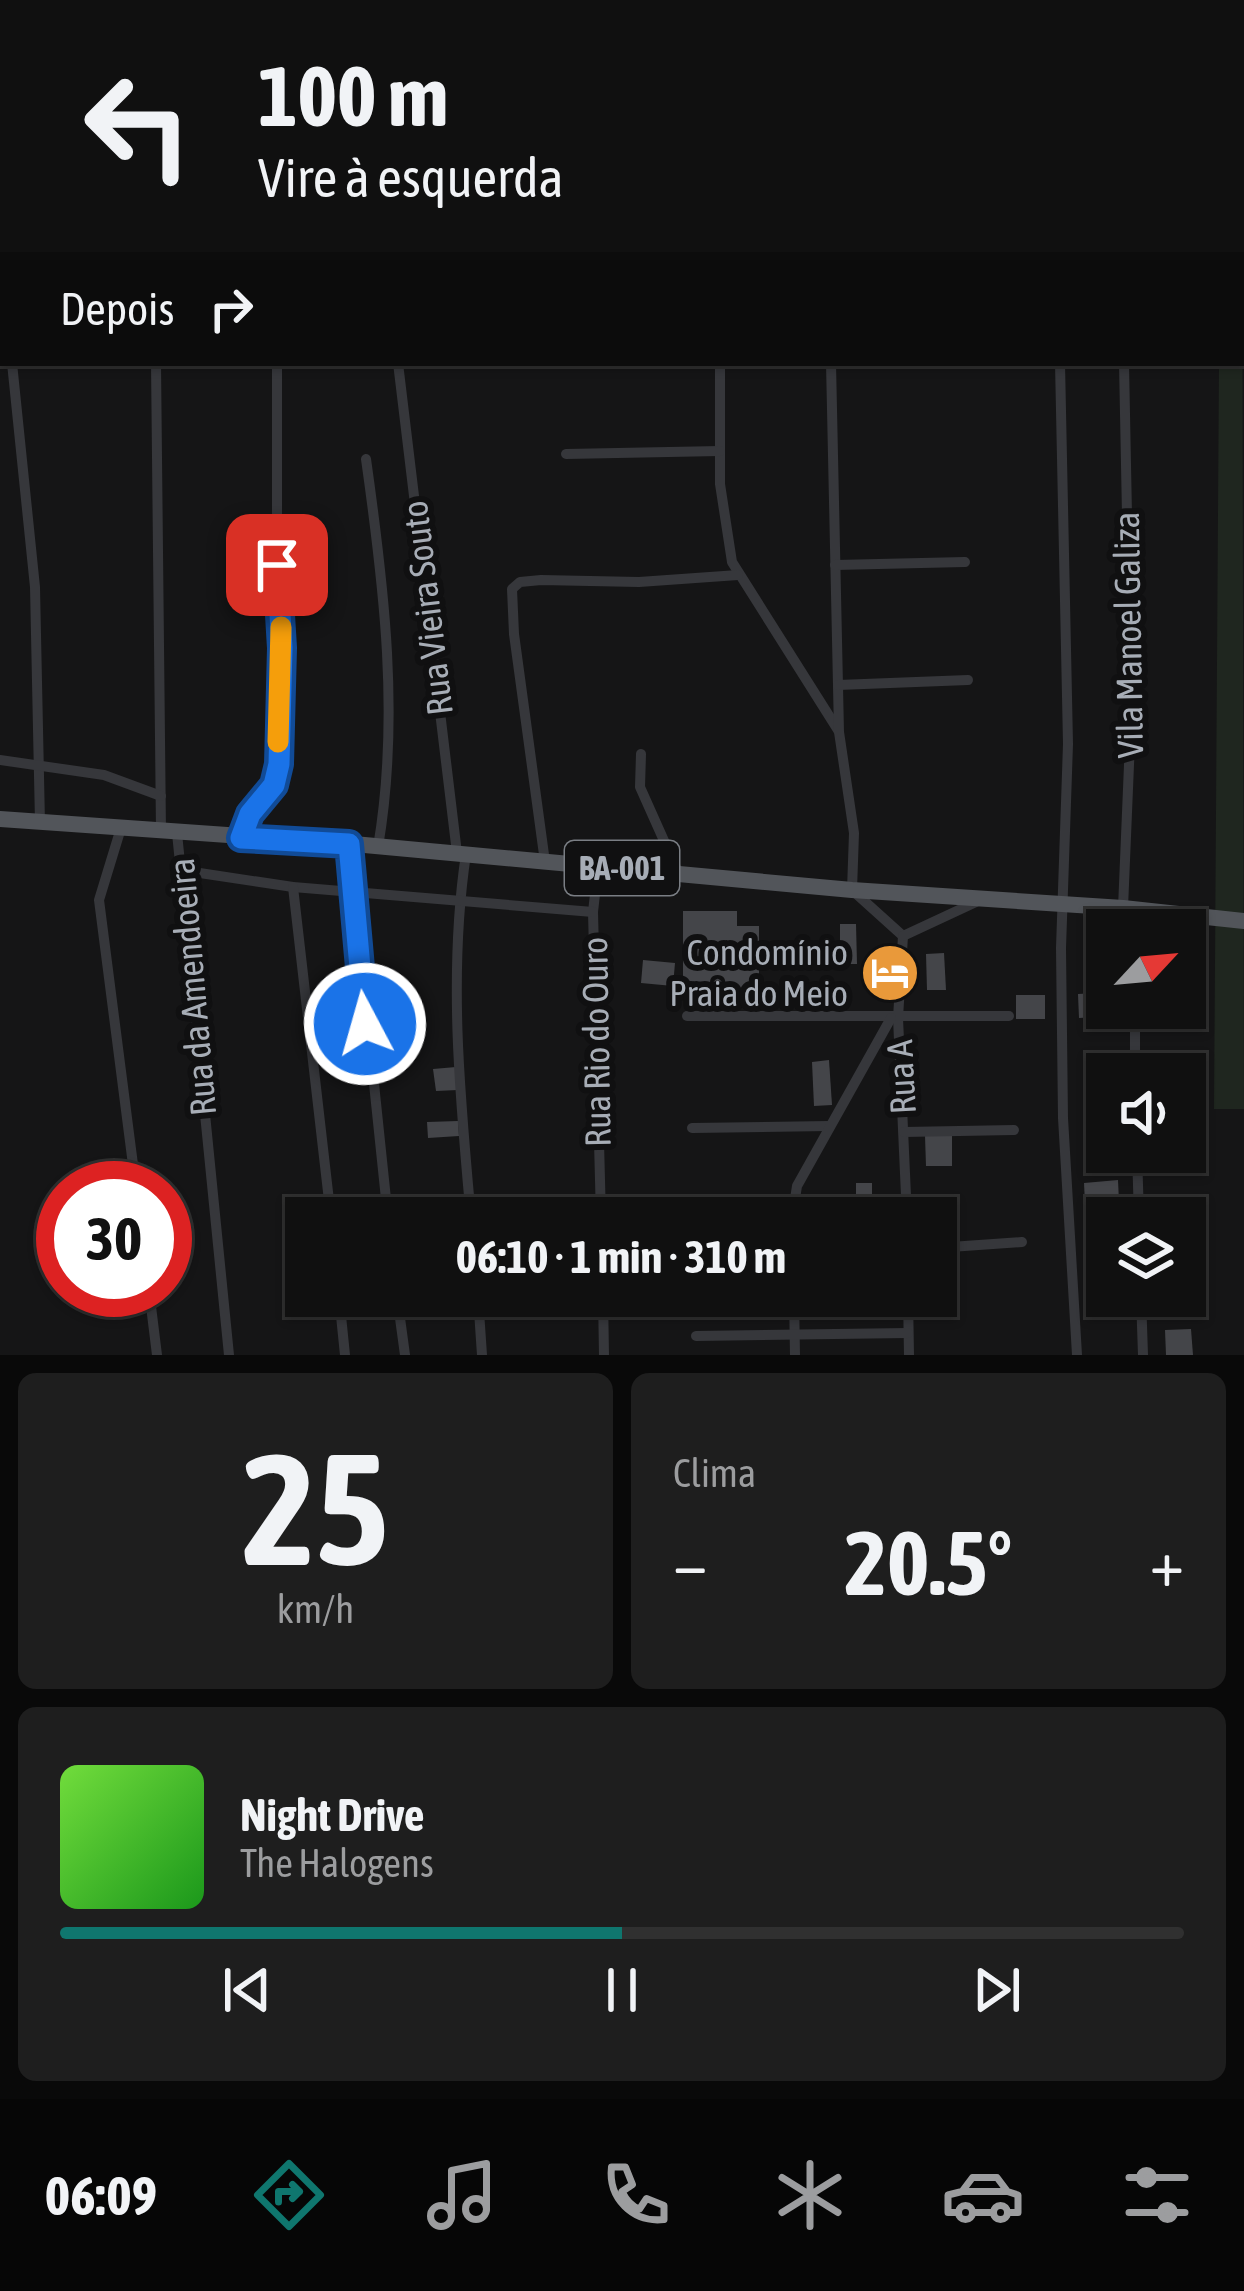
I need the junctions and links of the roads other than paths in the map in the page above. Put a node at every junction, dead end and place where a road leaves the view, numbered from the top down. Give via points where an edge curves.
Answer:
1 (12, 366) edge
2 (156, 366) edge
3 (277, 366) edge
4 (398, 366) edge
5 (720, 366) edge
6 (831, 366) edge
7 (1060, 366) edge
8 (1124, 366) edge
9 (720, 451) junction
10 (566, 454) dead end
11 (366, 459) dead end
12 (965, 562) dead end
13 (835, 565) junction
14 (738, 575) junction
15 (968, 680) dead end
16 (838, 686) junction
17 (839, 732) junction
18 (641, 754) dead end
19 (0, 760) edge
20 (39, 767) junction
21 (161, 796) junction
22 (0, 819) edge
23 (40, 823) junction
24 (121, 828) junction
25 (169, 832) junction
26 (241, 838) junction
27 (349, 844) junction
28 (378, 847) junction
29 (462, 854) junction
30 (545, 862) junction
31 (598, 867) junction
32 (181, 870) junction
33 (678, 872) junction
34 (293, 887) junction
35 (351, 890) junction
36 (852, 890) junction
37 (986, 896) junction
38 (459, 902) junction
39 (1063, 903) junction
40 (1130, 909) joint
41 (593, 912) junction
42 (1206, 918) edge
43 (1244, 922) edge
44 (904, 937) junction
45 (687, 1016) dead end
46 (1009, 1016) dead end
47 (895, 1018) junction
48 (829, 1126) junction
49 (692, 1128) dead end
50 (1014, 1130) dead end
51 (904, 1132) junction
52 (133, 1161) edge
53 (329, 1197) edge
54 (386, 1197) edge
55 (470, 1197) edge
56 (600, 1197) edge
57 (795, 1197) edge
58 (906, 1197) edge
59 (1022, 1242) dead end
60 (957, 1247) edge
61 (152, 1317) edge
62 (341, 1317) edge
63 (400, 1317) edge
64 (479, 1317) edge
65 (603, 1317) edge
66 (795, 1317) edge
67 (908, 1317) edge
68 (1142, 1317) edge
69 (908, 1333) junction
70 (795, 1334) junction
71 (696, 1336) dead end
72 (157, 1355) edge
73 (230, 1355) edge
74 (345, 1355) edge
75 (405, 1355) edge
76 (482, 1355) edge
77 (604, 1355) edge
78 (795, 1355) edge
79 (909, 1355) edge
80 (1077, 1355) edge
81 (1143, 1355) edge

1 - 20 street via 34,587
2 - 21 street, Rua da Amendoeira
3 - 26 street via 279,764
4 - 29 street, Rua Vieira Souto
5 - 9 street
6 - 13 street
7 - 39 street
8 - 40 street, Vila Manoel Galiza
9 - 10 street
9 - 14 street via 724,525
11 - 28 street via 391,707
12 - 13 street
13 - 16 street
14 - 17 street
14 - 30 street via 525,581 512,589
15 - 16 street
16 - 17 street
17 - 36 street via 854,833
18 - 33 street via 640,787
19 - 20 street
20 - 21 street via 104,775
20 - 23 street
21 - 25 street, Rua da Amendoeira
22 - 23 main road, BA-001
23 - 24 main road, BA-001
24 - 25 main road, BA-001
24 - 52 street via 99,900
25 - 26 main road, BA-001
25 - 32 street, Rua da Amendoeira
26 - 27 main road, BA-001
27 - 28 main road, BA-001
27 - 35 street
28 - 29 main road, BA-001
29 - 30 main road, BA-001
29 - 38 street, Rua Vieira Souto
30 - 31 main road, BA-001
31 - 33 main road, BA-001
31 - 41 street, Rua Rio do Ouro
32 - 34 street
32 - 73 street, Rua da Amendoeira
33 - 36 main road, BA-001
34 - 35 street
34 - 53 street
35 - 38 street
35 - 54 street
36 - 37 main road, BA-001
36 - 44 street
37 - 39 main road, BA-001
37 - 44 street
38 - 41 street
38 - 55 street, Rua Vieira Souto
39 - 40 main road, BA-001
39 - 80 street via 1064,1152
41 - 56 street, Rua Rio do Ouro
42 - 43 main road, BA-001
44 - 47 street, Rua A
45 - 47 street
46 - 47 street
47 - 48 street
47 - 51 street, Rua A
48 - 49 street
48 - 57 street
50 - 51 street
51 - 58 street, Rua A
59 - 60 street
61 - 72 street
62 - 74 street
63 - 75 street
64 - 76 street
65 - 77 street
66 - 70 street
67 - 69 street
68 - 81 street
69 - 70 street
69 - 79 street
70 - 71 street
70 - 78 street

